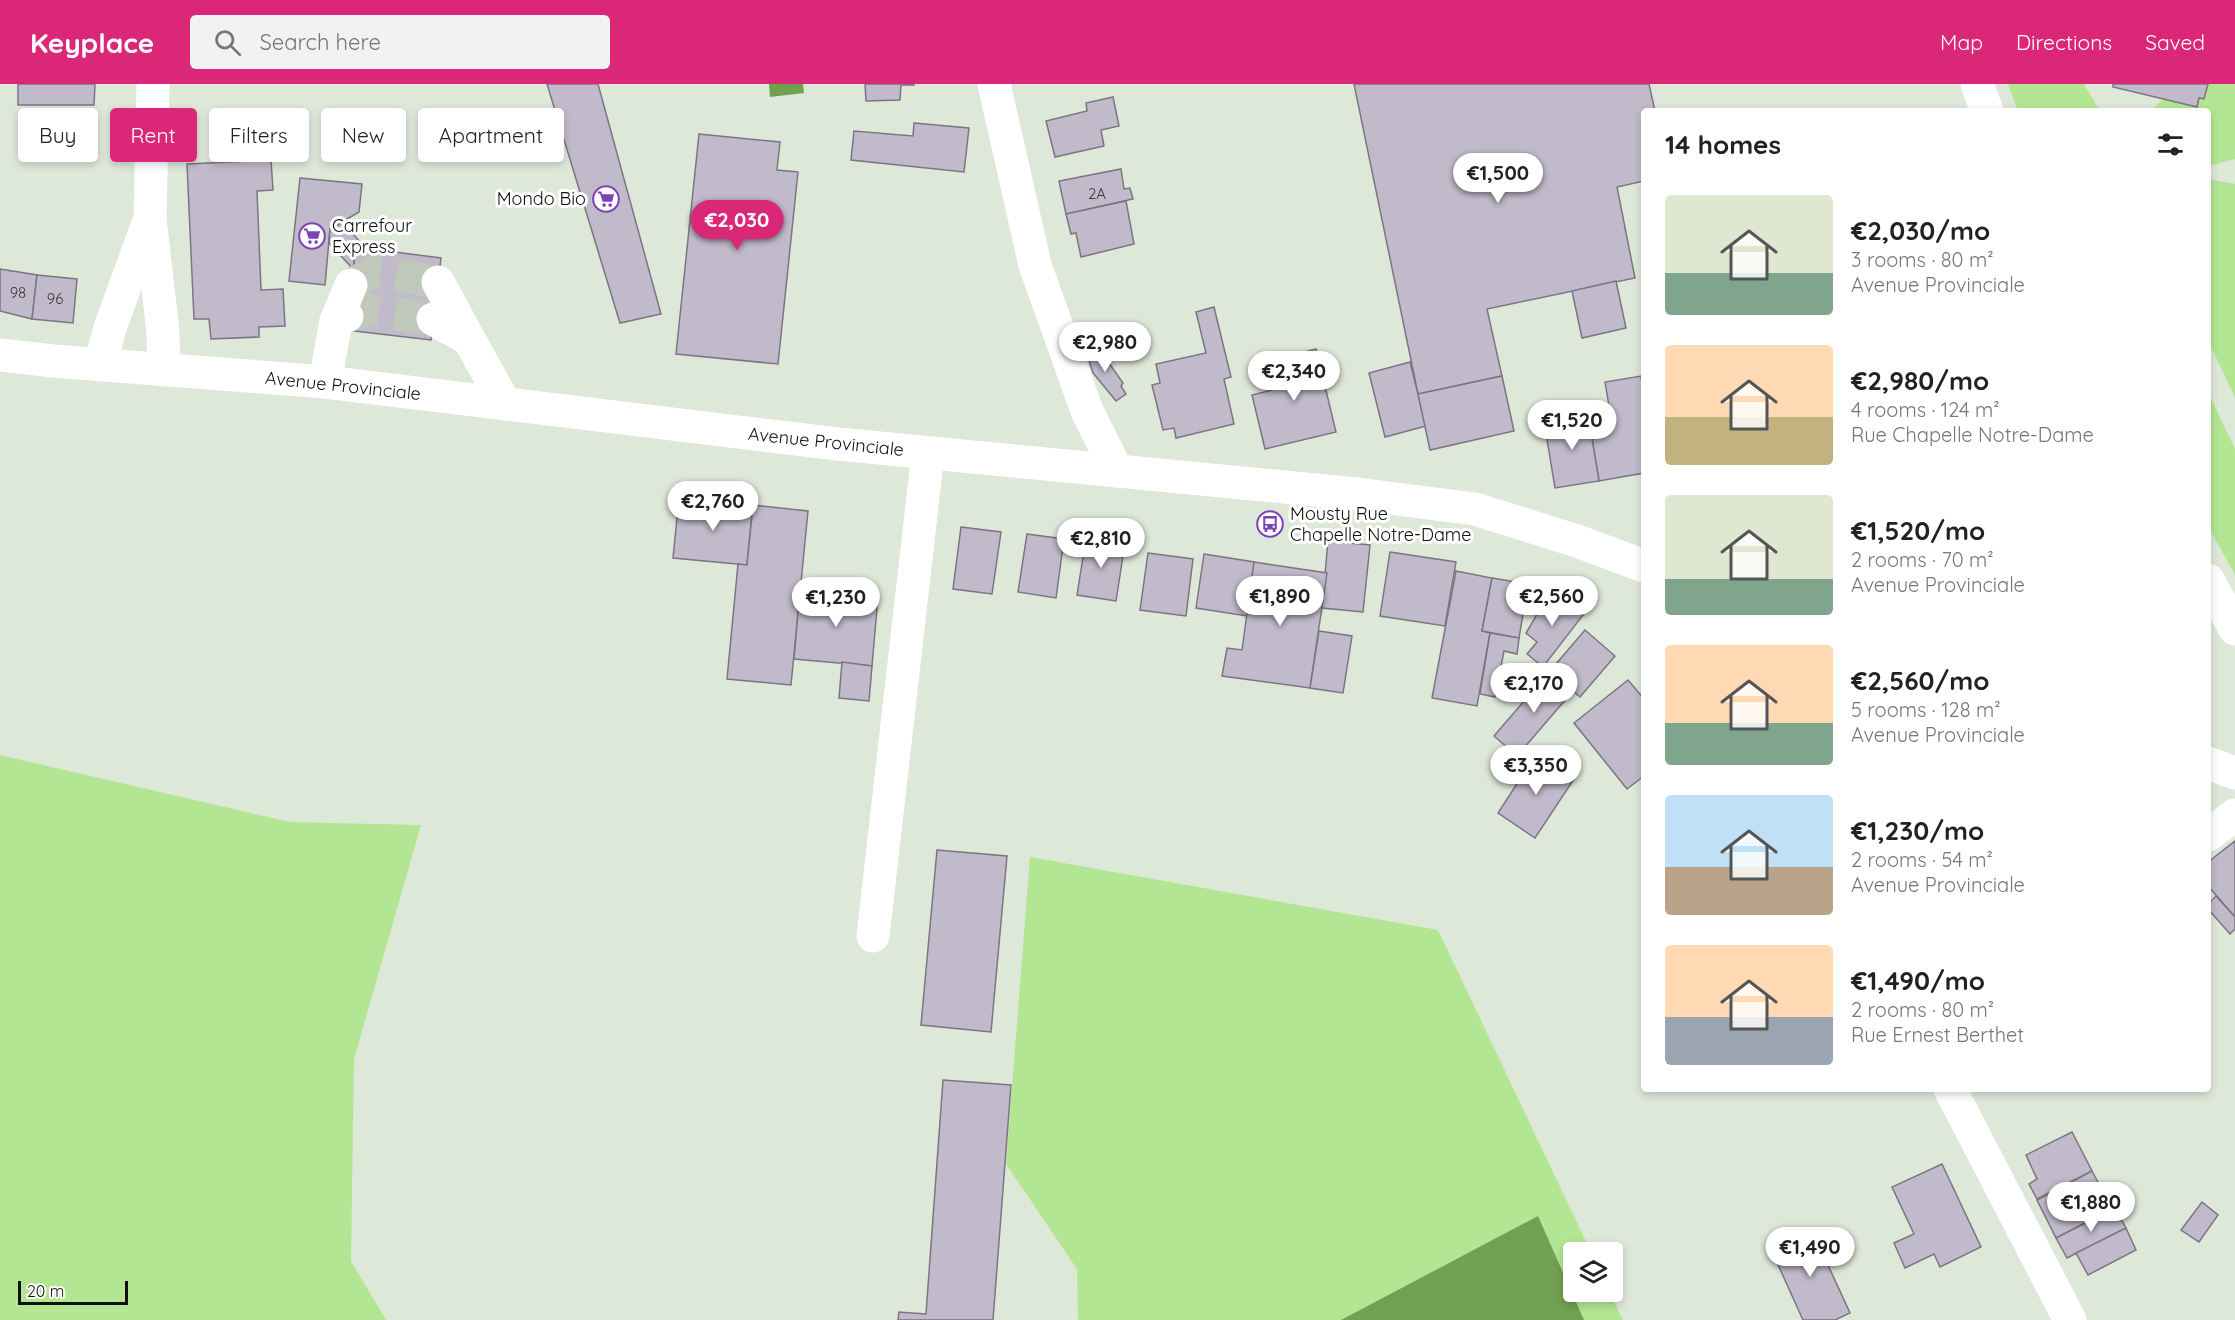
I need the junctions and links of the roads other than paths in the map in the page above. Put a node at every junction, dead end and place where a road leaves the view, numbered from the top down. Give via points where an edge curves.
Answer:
1 (153, 84) edge
2 (994, 84) edge
3 (1977, 84) edge
4 (1986, 108) edge
5 (150, 219) junction
6 (438, 282) dead end
7 (345, 307) dead end
8 (433, 319) tunnel mouth
9 (469, 339) junction
10 (0, 355) edge
11 (100, 365) junction
12 (164, 370) junction
13 (325, 382) junction
14 (505, 404) junction
15 (928, 453) junction
16 (1117, 471) junction
17 (1641, 565) edge
18 (2211, 585) edge
19 (2235, 629) edge
20 (2211, 764) edge
21 (2235, 772) edge
22 (2235, 815) edge
23 (2211, 833) edge
24 (873, 936) dead end
25 (1952, 1092) edge
26 (2070, 1320) edge

1 - 5 main road
2 - 16 main road via 1035,265 1087,411
3 - 4 main road
5 - 11 main road
5 - 12 main road
6 - 9 main road
7 - 13 main road
8 - 9 main road
9 - 14 main road
10 - 11 main road, Avenue Provinciale
11 - 12 main road, Avenue Provinciale
12 - 13 main road, Avenue Provinciale
13 - 14 main road, Avenue Provinciale
14 - 15 main road, Avenue Provinciale
15 - 16 main road, Avenue Provinciale
15 - 24 main road
16 - 17 main road, Avenue Provinciale via 1474,509
18 - 19 main road
20 - 21 main road
22 - 23 main road
25 - 26 main road

